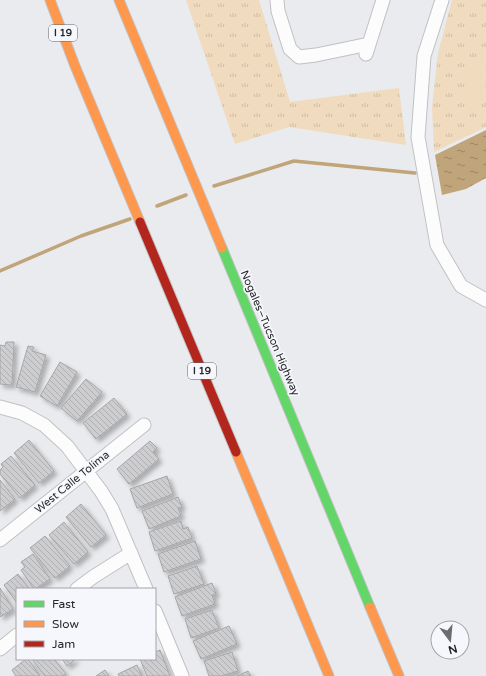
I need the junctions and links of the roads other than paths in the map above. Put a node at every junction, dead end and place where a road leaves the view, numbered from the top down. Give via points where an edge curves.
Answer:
1 (42, 0) edge
2 (50, 0) edge
3 (119, 0) edge
4 (277, 0) edge
5 (383, 0) edge
6 (442, 0) edge
7 (75, 66) junction
8 (160, 76) dead end
9 (198, 190) junction
10 (486, 300) edge
11 (0, 407) edge
12 (144, 425) dead end
13 (86, 471) junction
14 (0, 540) edge
15 (130, 553) junction
16 (78, 588) edge
17 (146, 588) edge
18 (156, 613) edge
19 (16, 636) edge
20 (0, 649) edge
21 (182, 676) edge
22 (329, 676) edge
23 (399, 676) edge

1 - 7 highway
2 - 7 highway, I 19
3 - 9 highway, Nogales–Tucson Highway
4 - 5 street via 290,49 299,56 367,49
6 - 10 street via 424,56 418,137 437,245 461,286
7 - 22 highway, I 19
8 - 9 highway
9 - 23 highway, Nogales–Tucson Highway
11 - 13 street via 22,413 44,425 67,446
12 - 13 street, West Calle Tolima
13 - 14 street, West Calle Tolima
13 - 15 street via 112,509
15 - 16 street
15 - 17 street
18 - 21 street
19 - 20 street

